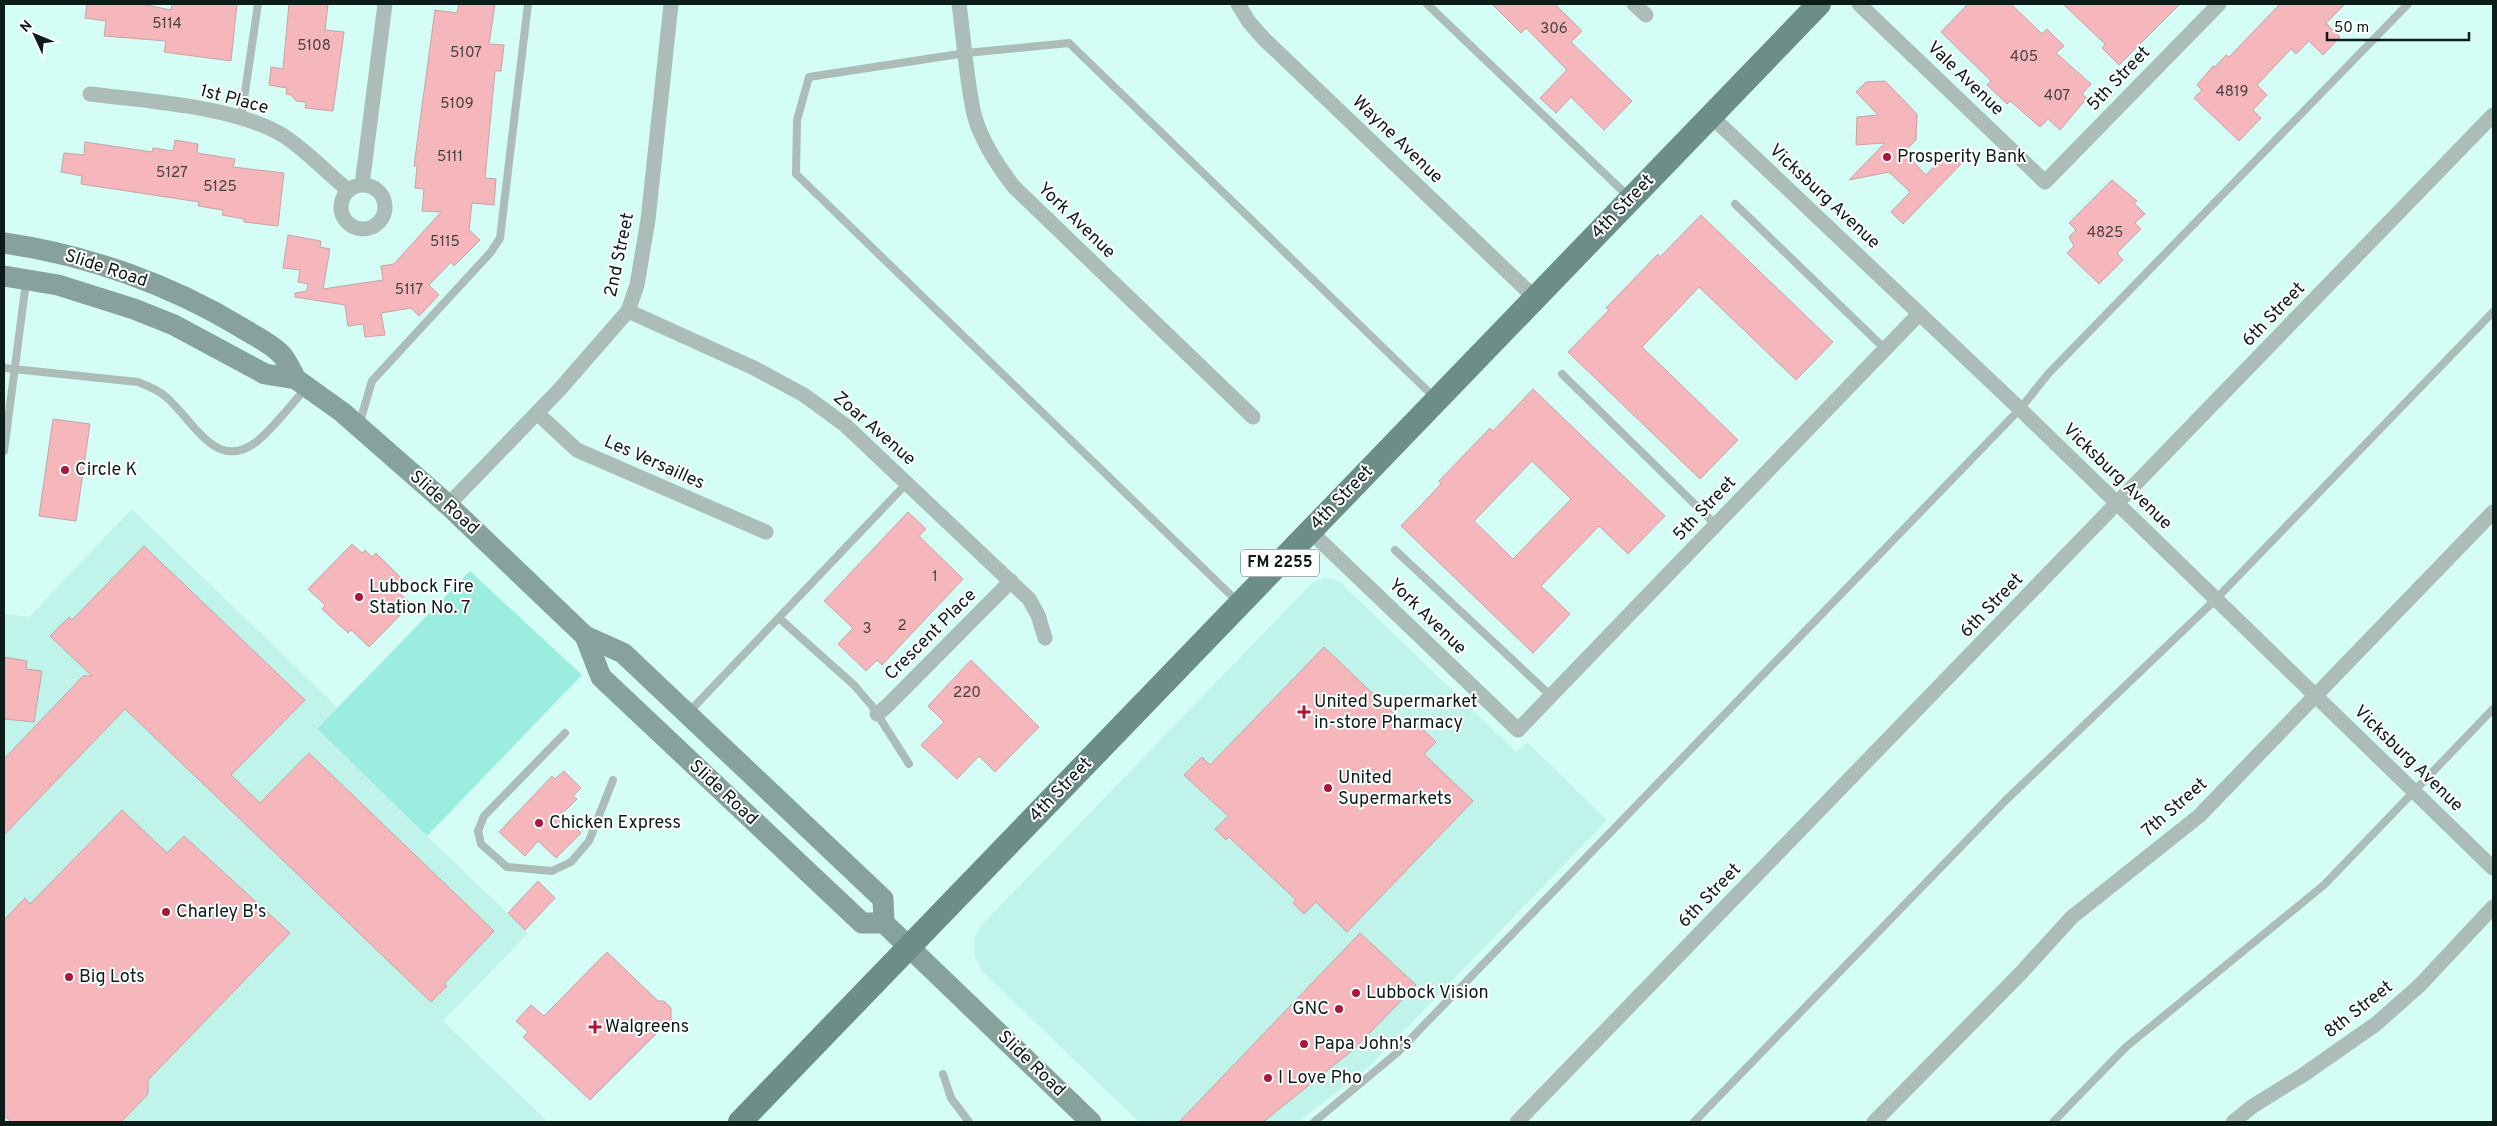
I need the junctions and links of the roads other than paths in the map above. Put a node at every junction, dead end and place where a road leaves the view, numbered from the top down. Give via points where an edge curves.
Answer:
1 (258, 4) edge
2 (385, 4) edge
3 (528, 4) edge
4 (671, 4) edge
5 (959, 4) edge
6 (1238, 4) edge
7 (1427, 4) edge
8 (1634, 4) edge
9 (1819, 4) edge
10 (1859, 4) edge
11 (2219, 4) edge
12 (2408, 4) edge
13 (1646, 15) dead end
14 (966, 53) junction
15 (90, 94) dead end
16 (2493, 115) edge
17 (1711, 116) junction
18 (241, 119) junction
19 (2045, 182) joint
20 (1631, 199) junction
21 (1735, 204) dead end
22 (4, 243) edge
23 (4, 276) edge
24 (26, 279) junction
25 (1535, 298) junction
26 (628, 311) junction
27 (2493, 312) edge
28 (1919, 314) junction
29 (1886, 349) junction
30 (4, 368) edge
31 (14, 370) junction
32 (1562, 374) dead end
33 (301, 383) junction
34 (7, 396) edge
35 (1437, 400) junction
36 (2020, 409) junction
37 (537, 413) junction
38 (1253, 417) dead end
39 (6, 421) edge
40 (358, 427) junction
41 (4, 446) edge
42 (907, 483) junction
43 (448, 504) junction
44 (2118, 504) junction
45 (2493, 512) edge
46 (1716, 525) junction
47 (1310, 531) junction
48 (766, 532) dead end
49 (1395, 550) dead end
50 (1011, 581) junction
51 (2216, 599) junction
52 (1240, 604) junction
53 (779, 618) junction
54 (585, 636) junction
55 (1045, 638) dead end
56 (1551, 696) junction
57 (2316, 696) junction
58 (2493, 709) edge
59 (688, 713) junction
60 (877, 714) junction
61 (1518, 730) joint
62 (565, 733) dead end
63 (909, 764) dead end
64 (613, 780) dead end
65 (2414, 791) junction
66 (2493, 868) edge
67 (2493, 907) edge
68 (884, 923) junction
69 (909, 947) junction
70 (944, 1074) dead end
71 (740, 1122) edge
72 (969, 1122) edge
73 (1091, 1122) edge
74 (1314, 1122) edge
75 (1517, 1122) edge
76 (1694, 1122) edge
77 (1874, 1122) edge
78 (2053, 1122) edge
79 (2233, 1122) edge

1 - 18 lane
2 - 18 street, 1st Place via 355,188 285,137 258,122
3 - 40 lane via 500,238 491,252 372,381
4 - 26 street, 2nd Street via 648,220 637,285
5 - 14 street, York Avenue
6 - 25 street, Wayne Avenue via 1264,39
7 - 20 lane
8 - 13 street
9 - 17 main road, 4th Street / FM 2255
10 - 19 street, Vale Avenue
11 - 19 street, 5th Street
12 - 36 lane via 2048,374
14 - 35 lane via 1070,43
14 - 38 street, York Avenue via 974,114 999,167 1014,187
14 - 52 lane via 809,76 797,120 796,174
15 - 18 street, 1st Place via 176,104
16 - 44 street, 6th Street
17 - 20 main road, 4th Street / FM 2255
17 - 28 street, Vicksburg Avenue
20 - 25 main road, 4th Street / FM 2255
21 - 29 lane
22 - 33 main road, Slide Road via 59,253 104,266 184,297 282,354
23 - 24 main road, Slide Road
24 - 31 lane
24 - 33 main road, Slide Road via 97,296 134,309 174,325 265,374
25 - 35 main road, 4th Street / FM 2255
26 - 37 street, 2nd Street
26 - 42 street, Zoar Avenue via 746,364 804,395 845,425
27 - 51 lane
28 - 29 street, 5th Street
28 - 36 street, Vicksburg Avenue
29 - 46 street, 5th Street
30 - 31 lane
31 - 33 lane via 138,382 154,387 212,446 226,452 245,449 262,437
31 - 34 lane
32 - 46 lane
33 - 40 main road, Slide Road
34 - 39 lane
35 - 47 main road, 4th Street / FM 2255
36 - 44 street, Vicksburg Avenue
36 - 74 lane via 1398,1052
37 - 43 street, 2nd Street
37 - 48 street, Les Versailles via 576,450
39 - 41 lane
40 - 43 main road, Slide Road
42 - 50 street, Zoar Avenue
42 - 53 lane
43 - 54 main road, Slide Road
44 - 51 street, Vicksburg Avenue
44 - 75 street, 6th Street
45 - 57 street, 7th Street
46 - 56 street, 5th Street
47 - 52 main road, 4th Street / FM 2255
47 - 61 street, York Avenue
49 - 56 lane
50 - 55 street, Zoar Avenue via 1029,599
50 - 60 street, Crescent Place
51 - 57 street, Vicksburg Avenue
51 - 76 lane via 2006,800
52 - 69 main road, 4th Street / FM 2255
53 - 59 lane
53 - 60 lane via 854,685
54 - 59 main road, Slide Road via 623,654
54 - 68 main road, Slide Road via 601,677 862,923
56 - 61 street, 5th Street
57 - 65 street, Vicksburg Avenue
57 - 77 street, 7th Street via 2199,816 2072,917
58 - 65 lane
59 - 68 main road, Slide Road via 882,900
60 - 63 lane
62 - 64 lane via 484,816 478,831 481,844 507,867 552,871 571,862 589,841
65 - 66 street, Vicksburg Avenue
65 - 78 lane via 2324,885 2126,1047
67 - 79 street, 8th Street via 2420,985 2376,1024
68 - 69 main road, Slide Road
69 - 71 main road, 4th Street / FM 2255
69 - 73 main road, Slide Road
70 - 72 lane via 951,1098

